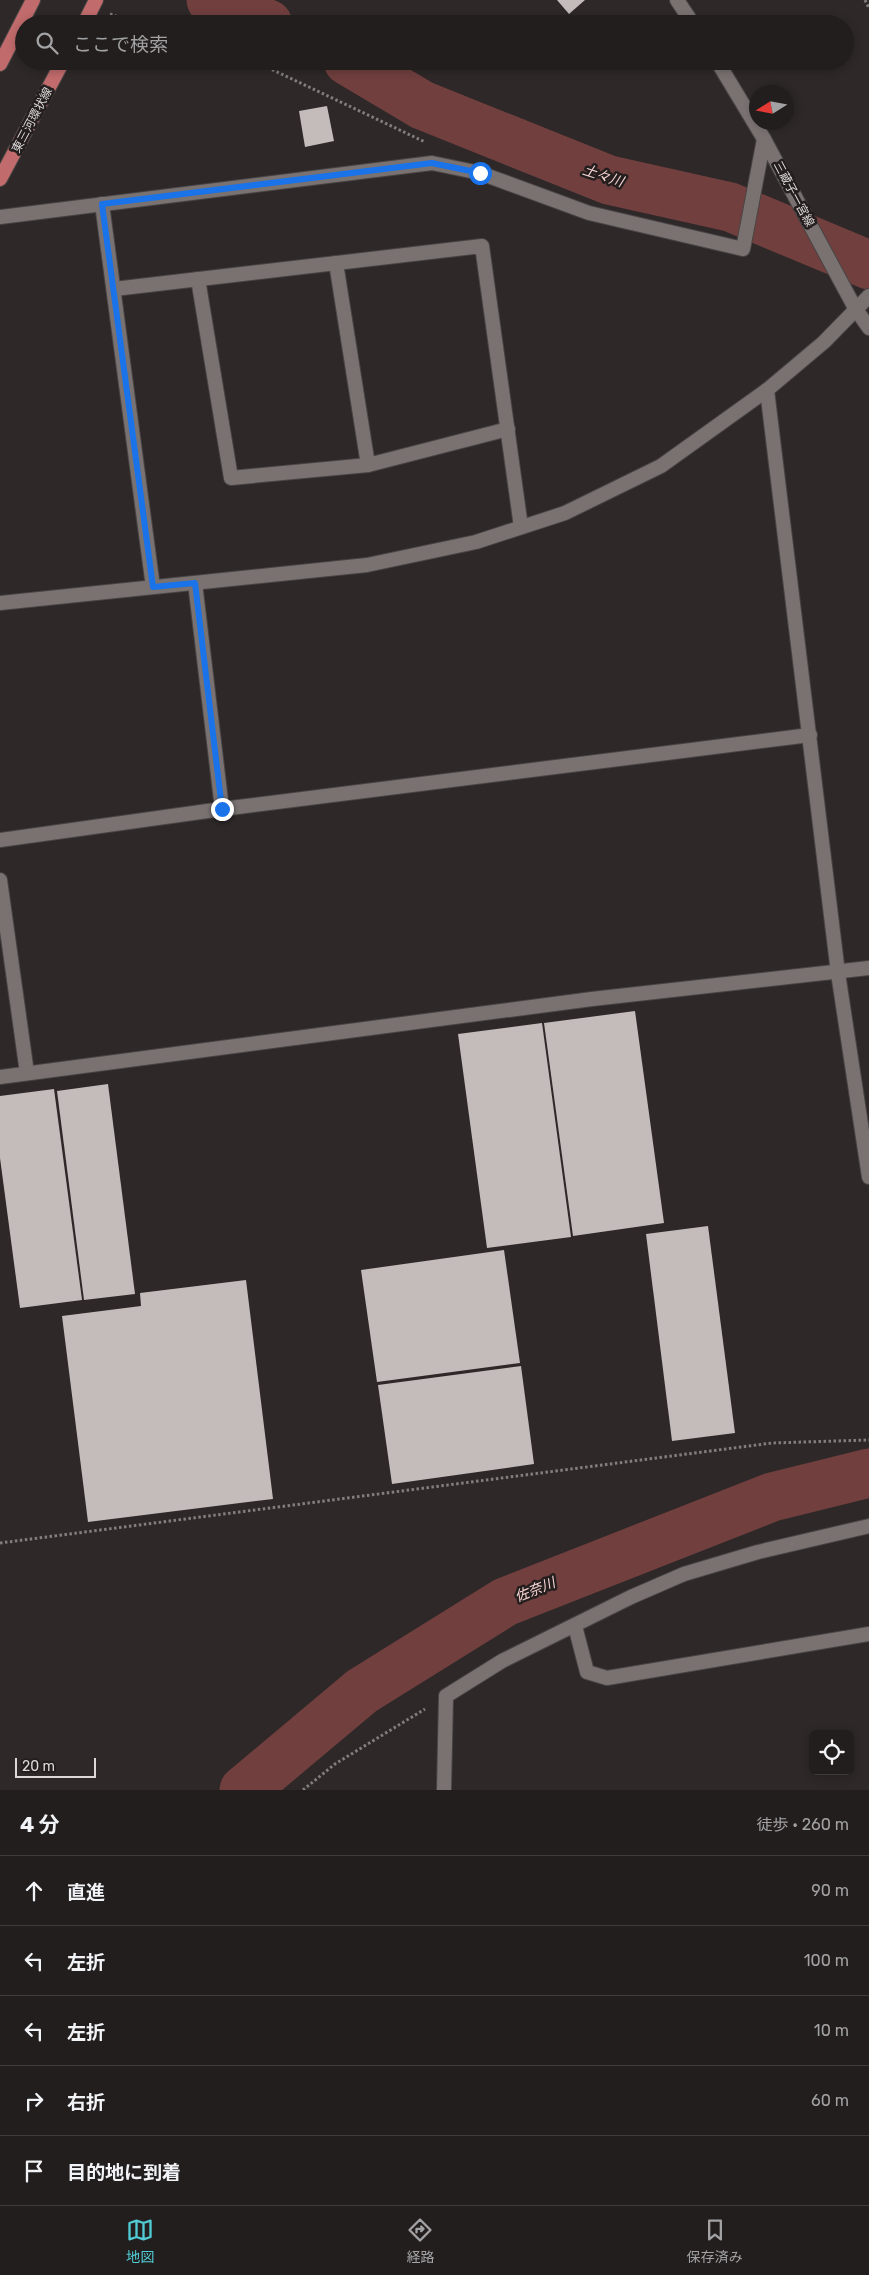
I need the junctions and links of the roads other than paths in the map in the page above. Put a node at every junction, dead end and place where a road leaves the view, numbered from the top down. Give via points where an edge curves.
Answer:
1 (33, 0) edge
2 (678, 0) edge
3 (25, 15) edge
4 (687, 15) edge
5 (15, 35) edge
6 (0, 64) edge
7 (58, 70) edge
8 (722, 70) edge
9 (764, 139) junction
10 (0, 179) edge
11 (102, 204) junction
12 (0, 217) edge
13 (336, 263) junction
14 (198, 279) junction
15 (114, 289) junction
16 (862, 302) edge
17 (869, 328) edge
18 (767, 390) junction
19 (508, 429) junction
20 (368, 465) junction
21 (522, 528) junction
22 (195, 583) junction
23 (153, 587) junction
24 (0, 603) edge
25 (810, 735) junction
26 (222, 809) junction
27 (0, 840) edge
28 (0, 880) edge
29 (869, 968) edge
30 (838, 973) junction
31 (27, 1073) junction
32 (0, 1077) edge
33 (869, 1177) edge
34 (869, 1526) edge
35 (575, 1626) junction
36 (869, 1634) edge
37 (444, 1790) edge

1 - 3 main road
2 - 4 street
5 - 6 main road
7 - 10 main road, 東三河環状線
8 - 9 street, 三蔵子一宮線
9 - 11 street via 743,249 589,214 480,173 432,163
9 - 16 street, 三蔵子一宮線 via 847,293
11 - 12 street
11 - 15 street
13 - 14 street
13 - 19 street via 482,246
13 - 20 street
14 - 15 street
14 - 20 street via 231,478
15 - 23 street
16 - 17 street, 三蔵子一宮線
16 - 18 street via 824,342
18 - 21 street via 661,466 606,494
18 - 25 street
19 - 20 street
19 - 21 street
21 - 22 street via 476,542 367,565
22 - 23 street
22 - 26 street
23 - 24 street
25 - 26 street
25 - 30 street
26 - 27 street
28 - 31 street
29 - 30 street
30 - 31 street via 592,999
30 - 33 street
31 - 32 street
34 - 35 street via 758,1552 684,1574
35 - 36 street via 587,1672 607,1678
35 - 37 street via 502,1661 446,1696

